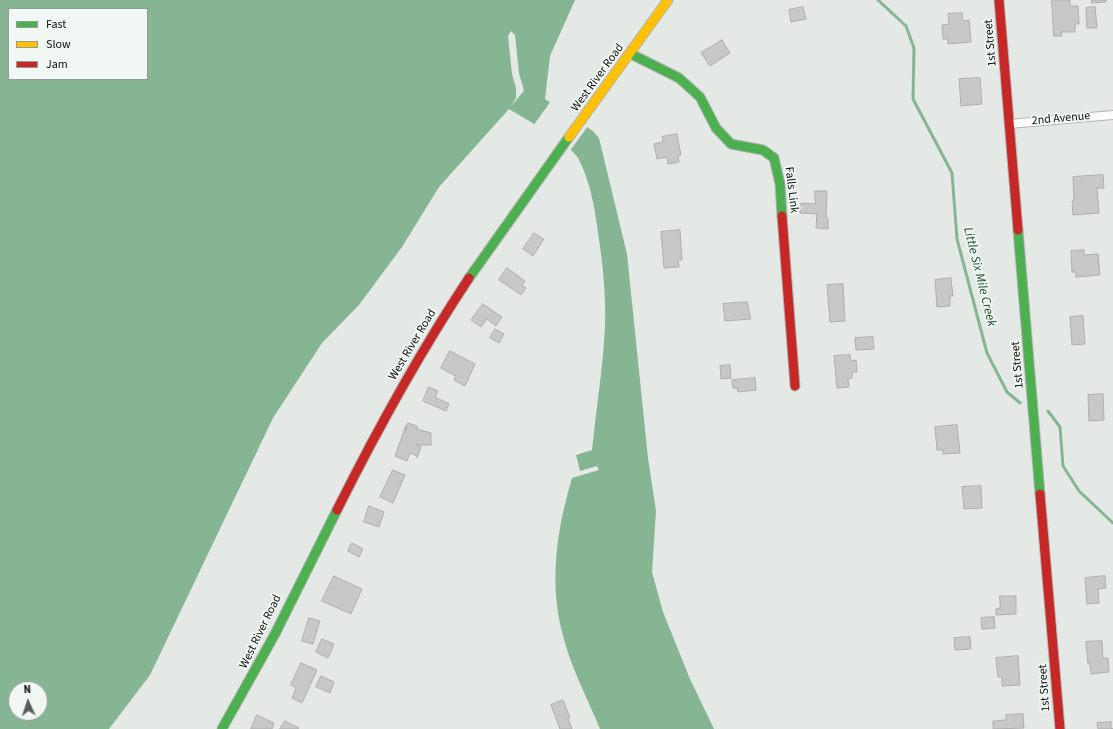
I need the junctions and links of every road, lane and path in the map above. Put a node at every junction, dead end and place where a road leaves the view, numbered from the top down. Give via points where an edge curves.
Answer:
1 (668, 0) edge
2 (999, 0) edge
3 (631, 54) junction
4 (1113, 115) edge
5 (1009, 124) junction
6 (795, 386) dead end
7 (222, 729) edge
8 (1060, 729) edge

1 - 3 street, West River Road
2 - 5 street, 1st Street
3 - 6 street, Falls Link via 679,78 700,98 716,128 731,144 763,150 774,158 780,184
3 - 7 street, West River Road via 489,249 426,346 363,457 249,684
4 - 5 street, 2nd Avenue
5 - 8 street, 1st Street

